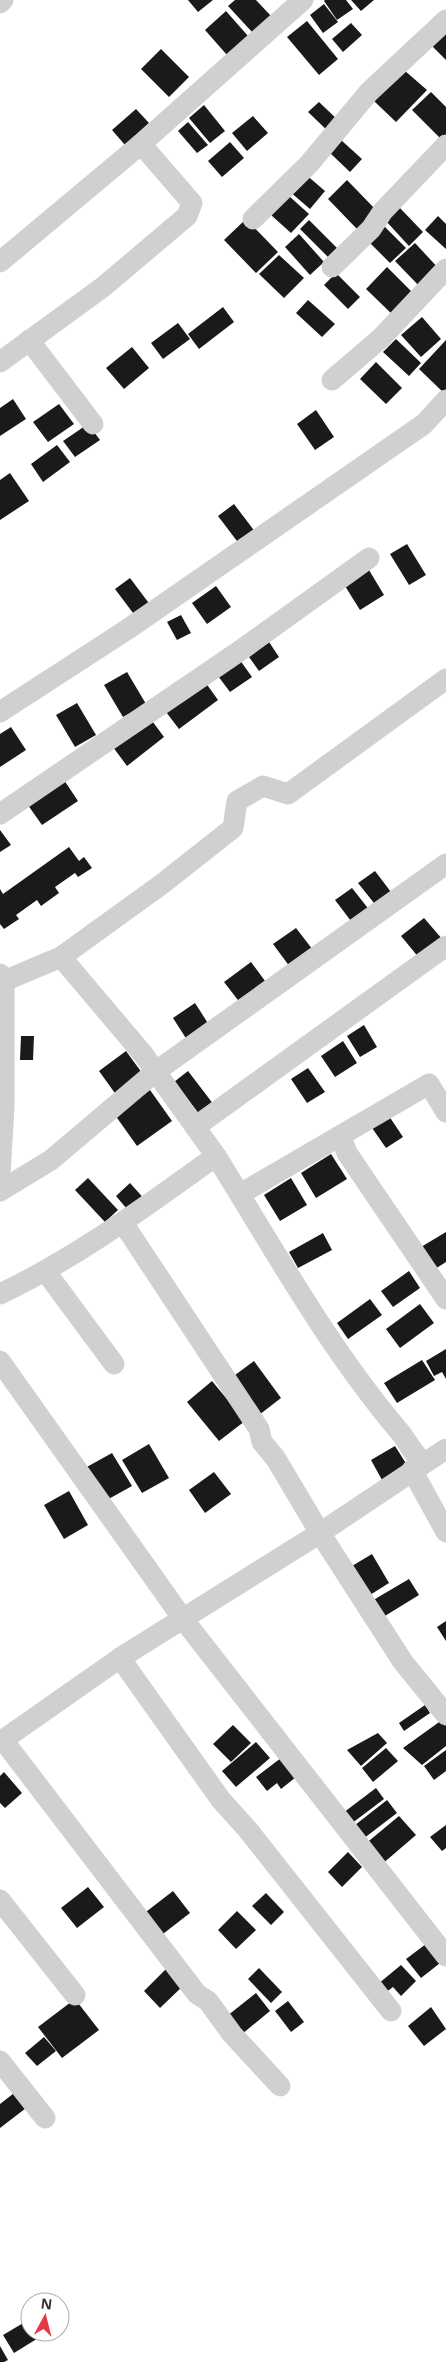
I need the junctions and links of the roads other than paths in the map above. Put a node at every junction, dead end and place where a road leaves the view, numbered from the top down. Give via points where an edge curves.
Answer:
1 (3, 0) edge
2 (304, 0) edge
3 (0, 3) edge
4 (446, 20) edge
5 (141, 144) junction
6 (446, 144) edge
7 (253, 219) dead end
8 (0, 262) edge
9 (332, 267) dead end
10 (446, 269) edge
11 (29, 340) junction
12 (0, 362) edge
13 (332, 380) dead end
14 (446, 400) edge
15 (93, 424) dead end
16 (369, 558) dead end
17 (446, 679) edge
18 (0, 712) edge
19 (0, 814) edge
20 (446, 864) edge
21 (446, 946) edge
22 (61, 957) junction
23 (2, 978) edge
24 (155, 1072) junction
25 (2, 1108) edge
26 (446, 1112) edge
27 (195, 1126) junction
28 (341, 1137) junction
29 (216, 1156) junction
30 (0, 1174) edge
31 (0, 1191) edge
32 (240, 1194) junction
33 (124, 1223) junction
34 (46, 1272) junction
35 (0, 1294) edge
36 (446, 1299) edge
37 (0, 1361) edge
38 (114, 1364) dead end
39 (446, 1449) edge
40 (419, 1466) junction
41 (446, 1532) edge
42 (320, 1533) junction
43 (183, 1619) junction
44 (120, 1658) junction
45 (446, 1715) edge
46 (1, 1741) edge
47 (0, 1900) edge
48 (446, 1956) edge
49 (75, 1995) dead end
50 (391, 2011) dead end
51 (0, 2061) edge
52 (280, 2086) dead end
53 (45, 2118) dead end

1 - 3 street
2 - 5 street
4 - 7 street via 369,92 309,164
5 - 8 street
5 - 11 street via 192,203 186,216 103,287
6 - 9 street via 371,229
10 - 13 street via 381,338
11 - 12 street
11 - 15 street
14 - 18 street via 424,424 128,629
16 - 19 street via 241,650
17 - 22 street via 288,794 263,786 237,801 233,828
20 - 24 street
21 - 27 street
22 - 23 street
22 - 24 street
23 - 25 street
24 - 27 street
24 - 31 street via 51,1160
25 - 30 street
26 - 28 street via 429,1084
27 - 29 street
28 - 32 street
28 - 36 street via 347,1153
29 - 32 street
29 - 33 street
32 - 40 street via 322,1327 408,1441
33 - 34 street
33 - 42 street via 259,1429 262,1442 276,1459
34 - 35 street
34 - 38 street
37 - 43 street
39 - 40 street
40 - 41 street
40 - 42 street
42 - 43 street
42 - 45 street via 403,1662
43 - 44 street
43 - 48 street
44 - 46 street
44 - 50 street via 220,1800 248,1830
46 - 52 street via 197,1994 208,2001 232,2034
47 - 49 street
51 - 53 street

